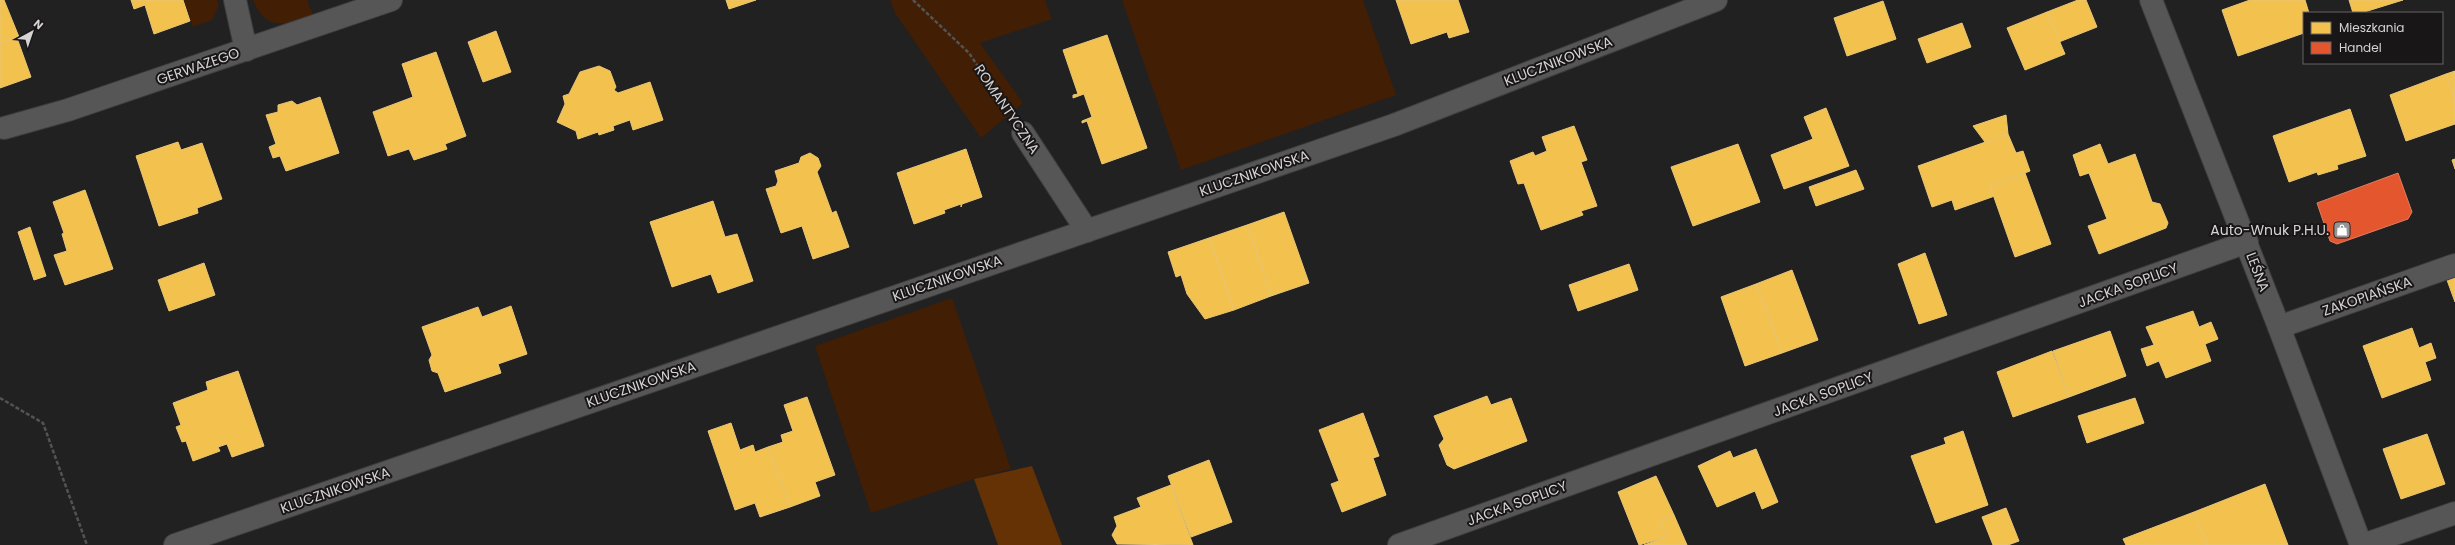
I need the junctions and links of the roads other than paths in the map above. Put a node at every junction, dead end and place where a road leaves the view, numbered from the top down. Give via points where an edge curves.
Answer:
1 (235, 0) edge
2 (391, 0) edge
3 (1716, 0) edge
4 (2150, 0) edge
5 (246, 50) junction
6 (4, 128) dead end
7 (1023, 132) road end
8 (1087, 231) junction
9 (2247, 242) junction
10 (2455, 265) edge
11 (2280, 327) junction
12 (2455, 513) edge
13 (175, 545) edge
14 (1398, 545) edge
15 (2362, 545) edge

1 - 5 street
2 - 5 street, GERWAZEGO
3 - 8 street, KLUCZNIKOWSKA via 1394,125
4 - 9 street, LEŚNA
5 - 6 street, GERWAZEGO via 68,110
7 - 8 street, ROMANTYCZNA
8 - 13 street, KLUCZNIKOWSKA
9 - 11 street, LEŚNA
9 - 14 street, JACKA SOPLICY
10 - 11 street, ZAKOPIAŃSKA
11 - 15 street, LEŚNA
12 - 15 street

